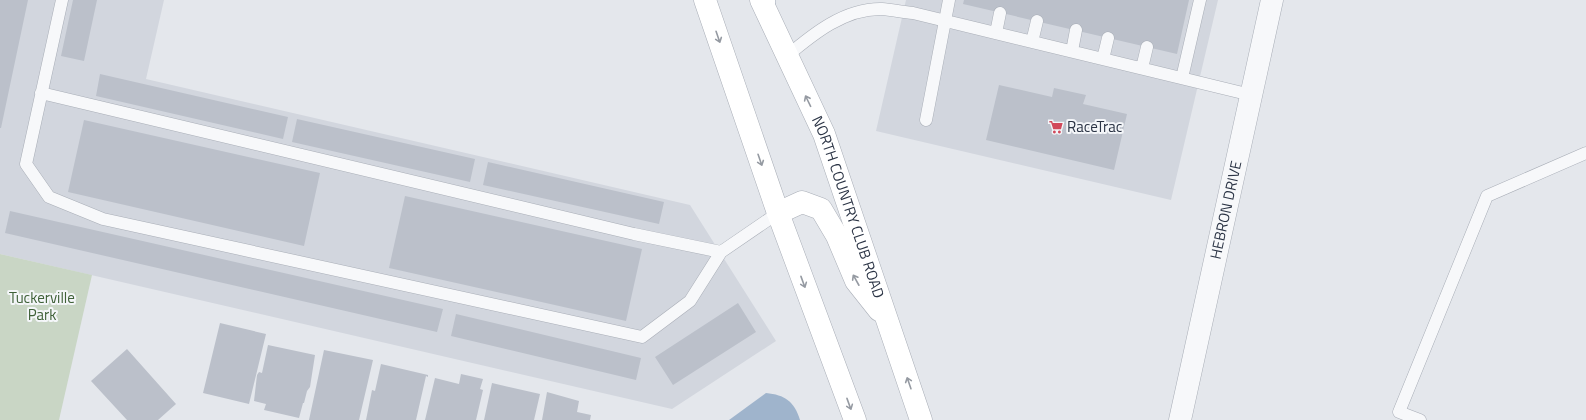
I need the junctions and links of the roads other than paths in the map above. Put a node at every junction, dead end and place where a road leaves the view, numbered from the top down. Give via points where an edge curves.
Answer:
1 (62, 0) edge
2 (705, 0) edge
3 (949, 0) edge
4 (1200, 0) edge
5 (1272, 0) edge
6 (763, 1) edge
7 (1000, 13) dead end
8 (945, 21) junction
9 (1037, 21) dead end
10 (1076, 30) dead end
11 (996, 33) junction
12 (1108, 38) dead end
13 (1032, 42) junction
14 (1147, 47) dead end
15 (1072, 51) junction
16 (787, 56) junction
17 (1103, 59) junction
18 (1142, 68) junction
19 (1182, 78) junction
20 (42, 93) junction
21 (1251, 94) junction
22 (926, 120) dead end
23 (1586, 154) edge
24 (778, 213) junction
25 (721, 252) junction
26 (888, 322) junction
27 (1397, 416) edge
28 (855, 420) edge
29 (921, 420) edge
30 (1180, 420) edge
31 (1420, 420) edge

1 - 20 lane
2 -> 24 main road
3 - 8 lane
4 - 19 lane
5 - 21 street, HEBRON DRIVE
6 - 16 main road, NORTH COUNTRY CLUB ROAD
7 - 11 lane
8 - 11 lane
8 - 16 lane via 881,9 859,13 817,30
8 - 22 lane
9 - 13 lane
10 - 15 lane
11 - 13 lane
12 - 17 lane
13 - 15 lane
14 - 18 lane
15 - 17 lane
26 -> 16 main road, NORTH COUNTRY CLUB ROAD via 824,134
17 - 18 lane
18 - 19 lane
19 - 21 lane
20 - 25 lane via 626,232
20 - 25 lane via 26,164 48,197 103,218 642,337 690,301
21 - 30 street, HEBRON DRIVE
23 - 27 lane via 1487,196
24 - 25 lane
26 -> 24 main road via 856,281 837,236 821,209 802,202
24 -> 28 main road
29 -> 26 main road, NORTH COUNTRY CLUB ROAD
27 - 31 lane

